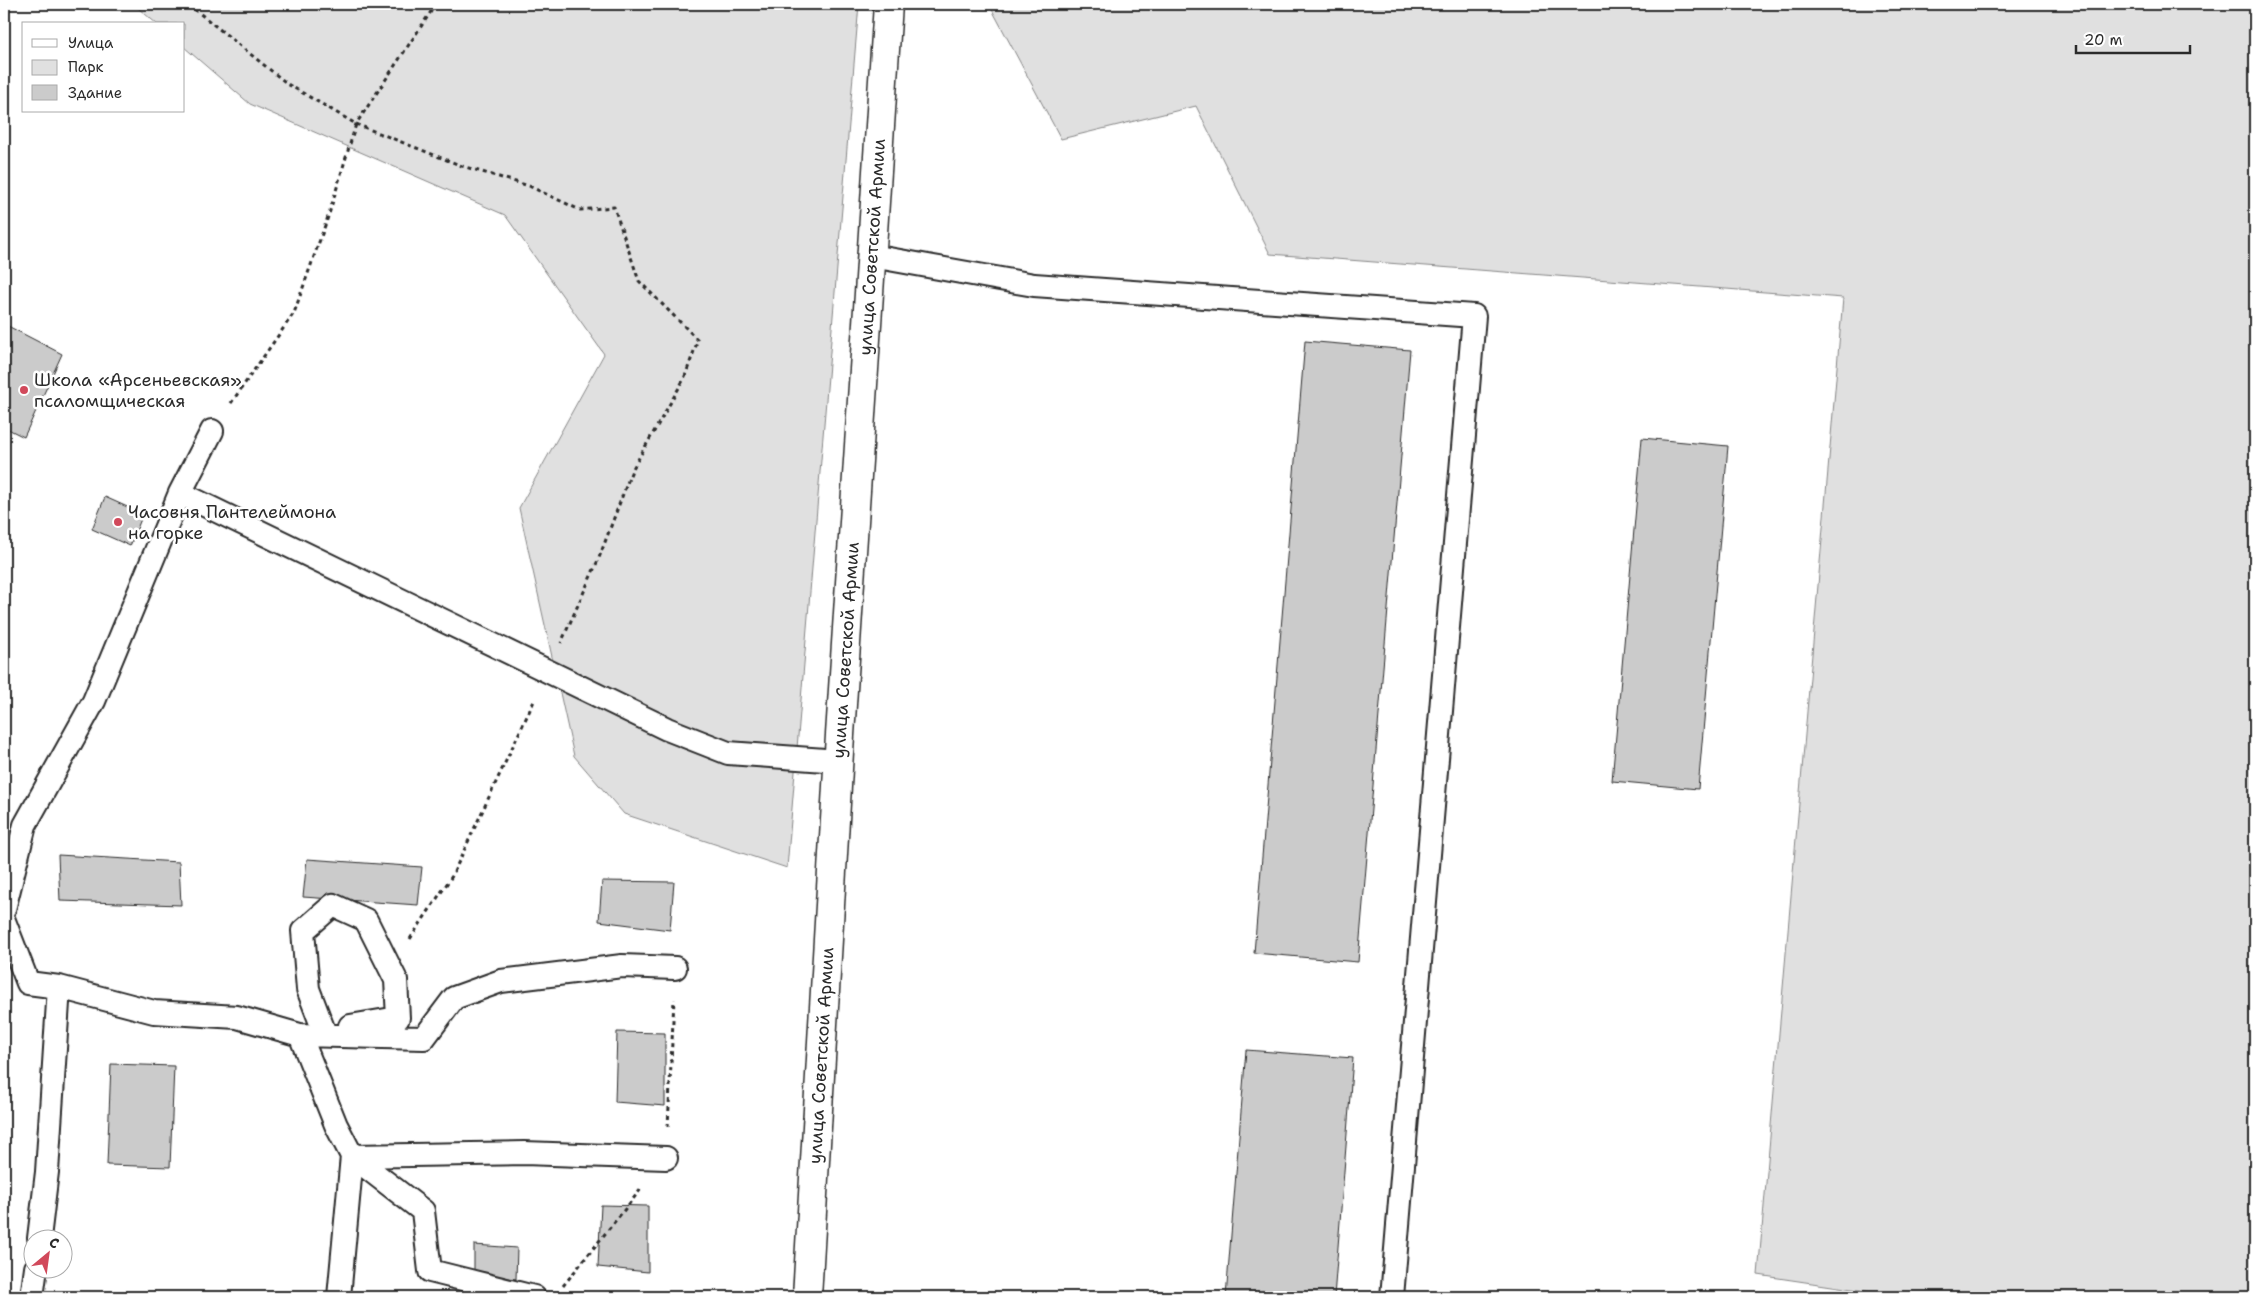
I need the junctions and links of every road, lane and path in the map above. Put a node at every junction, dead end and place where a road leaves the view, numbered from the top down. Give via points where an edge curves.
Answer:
1 (188, 4) edge
2 (436, 4) edge
3 (888, 4) edge
4 (356, 124) junction
5 (872, 256) junction
6 (212, 431) joint
7 (180, 493) junction
8 (549, 671) junction
9 (839, 761) junction
10 (4, 909) edge
11 (4, 922) edge
12 (675, 968) dead end
13 (391, 969) junction
14 (59, 987) junction
15 (324, 1030) junction
16 (300, 1035) junction
17 (352, 1156) junction
18 (666, 1158) dead end
19 (40, 1228) edge
20 (35, 1278) edge
21 (32, 1297) edge
22 (339, 1297) edge
23 (534, 1297) edge
24 (807, 1297) edge
25 (1392, 1297) edge

1 - 4 path via 289,85
2 - 4 path
3 - 5 main road, улица Советской Армии
4 - 6 path via 294,313
4 - 8 path via 462,166 529,186 580,210 614,207 639,281 698,340 684,379 632,470 599,558
5 - 9 main road, улица Советской Армии
5 - 25 lane via 1034,285 1474,316
6 - 7 lane
7 - 8 lane
7 - 10 lane via 94,701 25,825
8 - 9 lane via 667,729 728,753
8 - 13 path via 452,876
9 - 24 main road, улица Советской Армии
11 - 14 lane via 28,983
12 - 16 lane via 622,966 501,981 454,998 424,1038
13 - 15 lane via 396,980 398,1018
13 - 15 lane via 366,920 333,905 303,930 308,989
14 - 16 lane via 154,1012 237,1017
14 - 19 lane
15 - 16 lane
16 - 17 lane
17 - 18 lane via 524,1153
17 - 22 lane
17 - 23 lane via 423,1211 430,1271
20 - 21 lane

